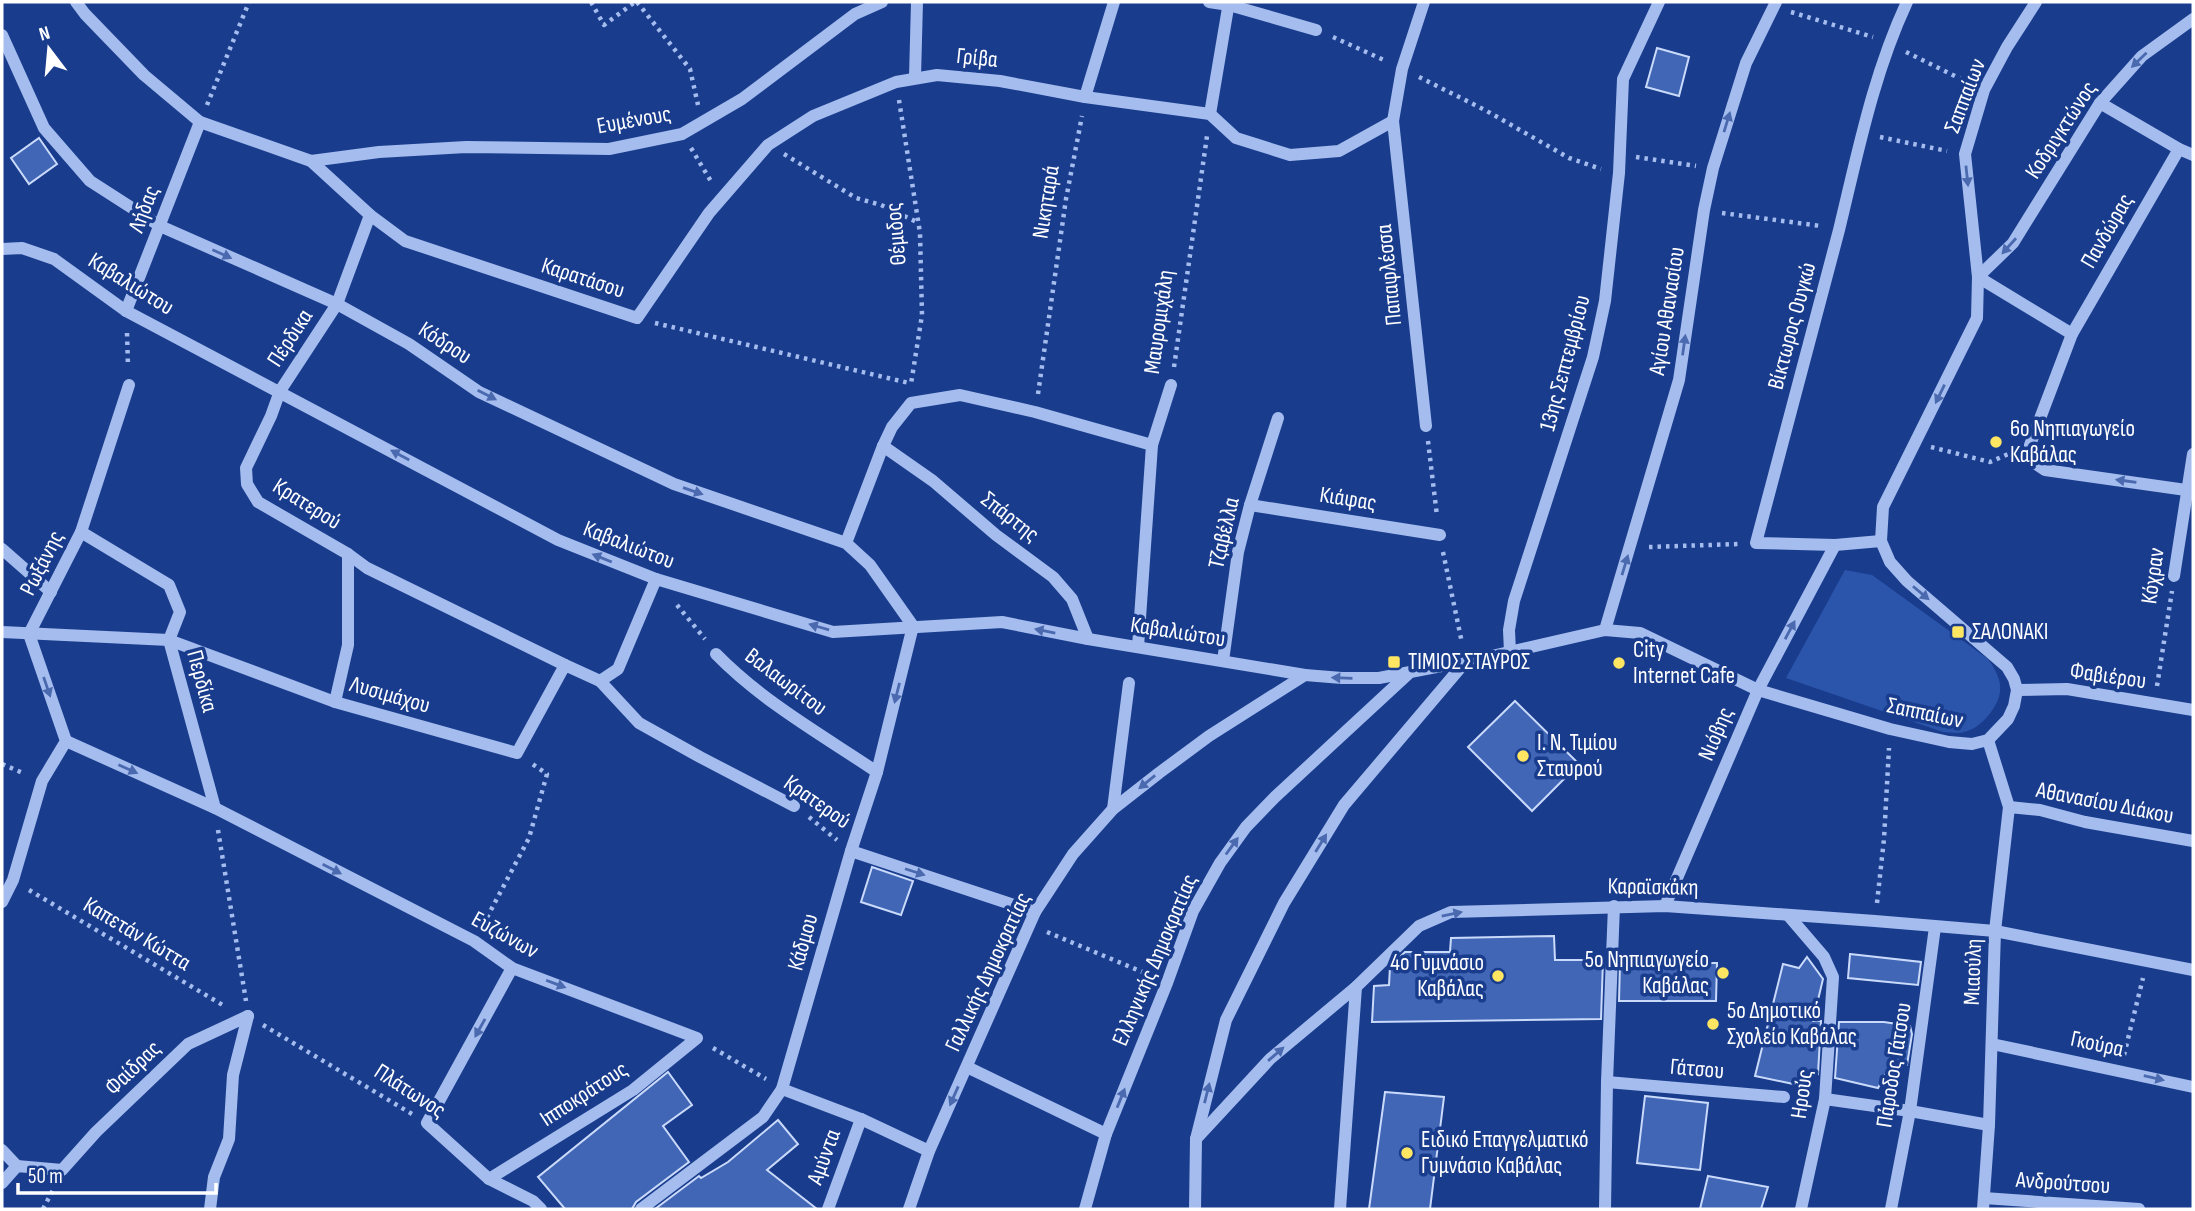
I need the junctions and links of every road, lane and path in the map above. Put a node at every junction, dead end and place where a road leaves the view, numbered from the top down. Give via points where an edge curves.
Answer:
1 (76, 2) edge
2 (249, 2) edge
3 (591, 2) edge
4 (636, 2) edge
5 (882, 2) edge
6 (917, 2) edge
7 (1114, 2) edge
8 (1209, 2) edge
9 (1424, 2) edge
10 (1659, 2) edge
11 (1776, 2) edge
12 (1907, 2) edge
13 (2036, 2) edge
14 (1229, 3) edge
15 (2193, 19) edge
16 (1316, 30) joint
17 (2, 35) edge
18 (1402, 69) junction
19 (915, 77) junction
20 (896, 82) junction
21 (1085, 97) junction
22 (2100, 103) junction
23 (1210, 114) junction
24 (1393, 121) junction
25 (200, 122) junction
26 (702, 123) junction
27 (1861, 133) junction
28 (682, 134) junction
29 (768, 145) junction
30 (2179, 149) junction
31 (1621, 154) junction
32 (1965, 154) junction
33 (2193, 155) edge
34 (312, 161) junction
35 (1713, 168) junction
36 (1619, 173) junction
37 (722, 198) junction
38 (1704, 210) junction
39 (370, 215) junction
40 (919, 223) junction
41 (160, 226) junction
42 (1839, 228) junction
43 (2, 249) edge
44 (1978, 277) junction
45 (337, 304) junction
46 (126, 312) junction
47 (637, 318) junction
48 (2072, 334) junction
49 (911, 384) junction
50 (129, 385) joint
51 (1171, 385) joint
52 (923, 387) dead end
53 (280, 391) junction
54 (1035, 412) junction
55 (1278, 418) dead end
56 (1426, 426) dead end
57 (1916, 444) junction
58 (1152, 445) junction
59 (2030, 445) junction
60 (883, 446) junction
61 (2193, 454) edge
62 (247, 484) joint
63 (2190, 490) edge
64 (1250, 505) junction
65 (81, 532) junction
66 (1440, 535) dead end
67 (1881, 541) junction
68 (846, 543) junction
69 (1756, 543) junction
70 (1835, 545) junction
71 (1631, 548) junction
72 (2, 549) edge
73 (348, 554) junction
74 (2174, 576) joint
75 (656, 579) junction
76 (51, 592) junction
77 (913, 626) junction
78 (1605, 630) junction
79 (2, 632) edge
80 (29, 634) junction
81 (1088, 639) junction
82 (169, 640) junction
83 (1138, 648) junction
84 (1510, 652) junction
85 (716, 654) joint
86 (1223, 661) junction
87 (1466, 661) junction
88 (565, 665) junction
89 (1409, 673) junction
90 (1305, 675) junction
91 (600, 681) junction
92 (1129, 683) dead end
93 (1758, 690) junction
94 (2017, 690) junction
95 (335, 702) junction
96 (2154, 704) junction
97 (2193, 710) edge
98 (1889, 729) junction
99 (1988, 740) junction
100 (66, 741) junction
101 (517, 753) junction
102 (877, 772) junction
103 (794, 806) joint
104 (2009, 807) junction
105 (215, 808) junction
106 (1114, 809) junction
107 (2193, 841) edge
108 (850, 851) junction
109 (13, 880) junction
110 (2, 902) edge
111 (1614, 906) junction
112 (1665, 906) junction
113 (1035, 912) junction
114 (1788, 915) junction
115 (1875, 921) junction
116 (1030, 924) junction
117 (1935, 927) junction
118 (1995, 931) junction
119 (474, 941) junction
120 (2147, 961) junction
121 (512, 968) junction
122 (2193, 970) edge
123 (1167, 983) junction
124 (1356, 987) junction
125 (246, 1017) junction
126 (697, 1038) junction
127 (1992, 1044) junction
128 (967, 1067) junction
129 (2120, 1071) junction
130 (1607, 1083) junction
131 (2193, 1087) edge
132 (782, 1089) junction
133 (1784, 1097) dead end
134 (1825, 1099) junction
135 (1910, 1111) junction
136 (860, 1119) junction
137 (427, 1123) junction
138 (1989, 1125) junction
139 (1106, 1134) junction
140 (1196, 1139) junction
141 (2, 1150) edge
142 (929, 1151) junction
143 (17, 1166) junction
144 (489, 1179) junction
145 (2, 1183) edge
146 (1983, 1204) edge
147 (209, 1209) edge
148 (541, 1209) edge
149 (640, 1209) edge
150 (828, 1209) edge
151 (909, 1209) edge
152 (1085, 1209) edge
153 (1195, 1209) edge
154 (1340, 1209) edge
155 (1605, 1209) edge
156 (1801, 1209) edge
157 (1891, 1209) edge
158 (2139, 1209) edge

1 - 25 street, Καρατάσου via 144,75
2 - 25 path
3 - 4 path via 604,25
4 - 26 path via 690,69
5 - 26 street, Ευμένους via 855,14
6 - 19 street
7 - 21 street
8 - 14 street
9 - 18 street, Παπαφλέσσα
10 - 31 street, 13ης Σεπτεμβρίου via 1623,79
35 -> 11 street, Αγίου Αθανασίου via 1746,63
12 - 27 street, Βίκτωρος Ουγκώ via 1888,42
13 - 32 street, Σαππαίων via 1984,90
14 - 16 street
14 - 23 street
15 -> 22 street, Κοδριγκτώνος via 2142,56
16 - 18 path
17 - 41 street, Κόδρου via 44,128 90,181
18 - 24 street, Παπαφλέσσα
18 - 36 path via 1569,158
19 - 20 street, Γρίβα
19 - 21 street, Γρίβα via 1000,81
20 - 29 street, Γρίβα via 813,116
20 - 40 path, Θέμιδος
21 - 23 street, Γρίβα
21 - 54 path, Νικηταρά
22 - 30 street
22 -> 44 street, Κοδριγκτώνος via 2013,243
23 - 24 street via 1236,138 1290,155 1339,151
23 - 51 path, Μαυρομιχάλη
24 - 56 street, Παπαφλέσσα
25 - 34 street, Καρατάσου
25 - 41 street, Λήδας
26 - 28 street, Ευμένους
27 - 32 path
27 - 42 street, Βίκτωρος Ουγκώ
28 - 34 street, Ευμένους via 609,149 466,146
28 - 37 path
29 - 37 street, Γρίβα
29 - 40 path via 856,198
30 - 33 street
30 - 48 street, Πανδώρας
31 - 35 path
31 - 36 street, 13ης Σεπτεμβρίου
32 -> 44 street, Σαππαίων
34 - 39 street, Καρατάσου
35 - 38 street, Αγίου Αθανασίου
36 - 84 street, 13ης Σεπτεμβρίου via 1605,301 1593,357 1514,601
37 - 47 street, Γρίβα
38 - 42 path
71 -> 38 street, Αγίου Αθανασίου via 1679,380
39 - 45 street, Πέρδικα
39 - 47 street, Καρατάσου via 405,241
40 - 49 path, Θέμιδος via 922,315
41 -> 45 street, Κόδρου
41 - 46 street, Λήδας
42 - 69 street, Βίκτωρος Ουγκώ
43 - 46 street, Καβαλιώτου via 22,248 54,259
44 - 48 street
44 -> 57 street, Σαππαίων via 1977,318
45 - 53 street, Πέρδικα
45 -> 68 street, Κόδρου via 409,344 479,391 674,484
46 - 50 path
46 - 53 street, Καβαλιώτου
47 - 49 path, Καρατάσου
48 - 59 street, Πανδώρας
49 - 52 path, Καρατάσου
50 - 65 street, Ρωξάνης
51 - 58 street, Μαυρομιχάλη
53 - 62 street, Πέρδικα via 246,468
75 -> 53 street, Καβαλιώτου via 558,540
54 - 58 street
54 - 60 street via 960,395 911,403
55 - 64 street, Τζαβέλλα
57 - 59 path via 1990,461
57 - 67 street, Σαππαίων via 1883,507
58 - 83 street, Μαυρομιχάλη
63 -> 59 street via 2045,470 2033,462
60 - 68 street
60 - 81 street, Σπάρτης via 1053,577 1072,599
61 - 63 street, Κόχραν
62 - 73 street, Κρατερού via 258,502
63 - 74 street, Κόχραν
64 - 66 street, Κιάφας
64 - 86 street, Τζαβέλλα via 1238,552
65 - 76 street, Ρωξάνης
65 - 82 street, Περδίκα via 169,585 180,612
67 - 70 street
67 -> 94 street via 1890,562 1907,581 2007,667
68 - 77 street, Κόδρου via 870,565
69 - 70 street
69 - 71 path
93 -> 70 street, Νιόβης
78 -> 71 street, Αγίου Αθανασίου
72 - 76 street
73 - 88 street, Κρατερού
73 - 95 street, Κρατερού via 348,645
74 - 96 path, Κόχραν
77 -> 75 street, Καβαλιώτου via 833,632
75 - 85 path, Βαλαωρίτου
75 - 91 street via 618,669
76 - 80 street, Ρωξάνης
81 -> 77 street, Καβαλιώτου via 1002,622
77 -> 102 street, Κάδμου
78 - 84 street, Σαππαίων
78 - 93 street, Σαππαίων via 1640,633
79 - 80 street, Λυσιμάχου
80 - 82 street, Λυσιμάχου
80 -> 100 street
81 - 83 street, Καβαλιώτου
82 - 95 street, Λυσιμάχου
82 - 105 street, Περδίκα
83 - 86 street, Καβαλιώτου
84 - 87 street, Σαππαίων
85 - 102 street, Βαλαωρίτου via 780,708
86 - 90 street, Καβαλιώτου
87 - 89 street, Σαππαίων
140 -> 87 street via 1226,1020 1284,903 1344,805
88 - 91 street
88 - 101 street
89 -> 90 street via 1379,678
123 -> 89 street, Ελληνικής Δημοκρατίας via 1193,911 1246,827
90 -> 106 street, Γαλλικής Δημοκρατίας via 1209,736
91 - 103 street, Κρατερού via 639,723
92 - 106 street
93 - 98 street, Σαππαίων
93 - 112 street, Νιόβης
94 - 96 street, Φαβιέρου via 2067,689
94 - 99 street, Σαππαίων via 2008,719
95 - 101 street, Λυσιμάχου
96 - 97 street, Φαβιέρου
98 - 99 street, Σαππαίων via 1949,742
98 - 115 path
99 - 104 street, Μιαούλη
100 -> 105 street, Ευζώνων
100 - 109 street via 42,781
101 - 119 path via 547,774 529,838
102 - 108 street, Κάδμου
103 - 108 path, Κρατερού
104 - 107 street, Αθανασίου Διάκου
104 - 118 street, Μιαούλη
105 -> 119 street, Ευζώνων
105 - 125 path
106 - 113 street, Γαλλικής Δημοκρατίας via 1073,854
108 -> 113 street, Κρατερού
108 - 132 street, Κάδμου
109 - 110 street
109 - 125 path, Καπετάν Κώττα
111 - 112 street, Καραϊσκάκη
124 -> 111 street, Καραϊσκάκη via 1419,926 1451,912
111 - 130 street
112 - 114 street, Καραϊσκάκη
113 - 116 street, Γαλλικής Δημοκρατίας
114 - 115 street, Καραϊσκάκη
114 - 134 street, Ηρούς via 1824,957 1833,976
115 - 117 street, Καραϊσκάκη
116 - 123 path
116 - 128 street, Γαλλικής Δημοκρατίας
117 - 118 street, Καραϊσκάκη
117 - 135 street, Πάροδος Γάτσου
118 - 120 street, Καραϊσκάκη
118 - 127 street, Μιαούλη
119 - 121 street, Ευζώνων
120 - 122 street, Καραϊσκάκη
120 - 129 path
121 -> 126 street, Ευζώνων
121 -> 137 street
139 -> 123 street, Ελληνικής Δημοκρατίας
140 -> 124 street, Καραϊσκάκη via 1270,1059
124 - 154 street
125 - 137 path, Πλάτωνος
125 - 143 street, Φαίδρας via 188,1044 62,1170
125 - 147 street via 233,1075 229,1139 214,1177
126 - 132 path
126 - 144 street, Ιπποκράτους via 633,1090
127 - 129 street, Γκούρα
127 - 138 street, Μιαούλη
128 - 139 street
128 -> 142 street, Γαλλικής Δημοκρατίας
129 -> 131 street, Γκούρα
130 - 133 street, Γάτσου
130 - 155 street
132 - 136 street
132 - 149 street, Κάδμου via 763,1117
134 - 135 street
134 - 156 street, Ηρούς
135 - 138 street
135 - 157 street, Πάροδος Γάτσου
136 - 142 street
136 - 150 street, Αμύντα
137 - 144 street, Πλάτωνος
138 - 146 street, Μιαούλη
139 - 152 street, Ελληνικής Δημοκρατίας
140 - 153 street
141 - 143 street
142 - 151 street, Γαλλικής Δημοκρατίας
143 - 145 street
144 - 148 street, Πλάτωνος
146 - 158 street, Ανδρούτσου

